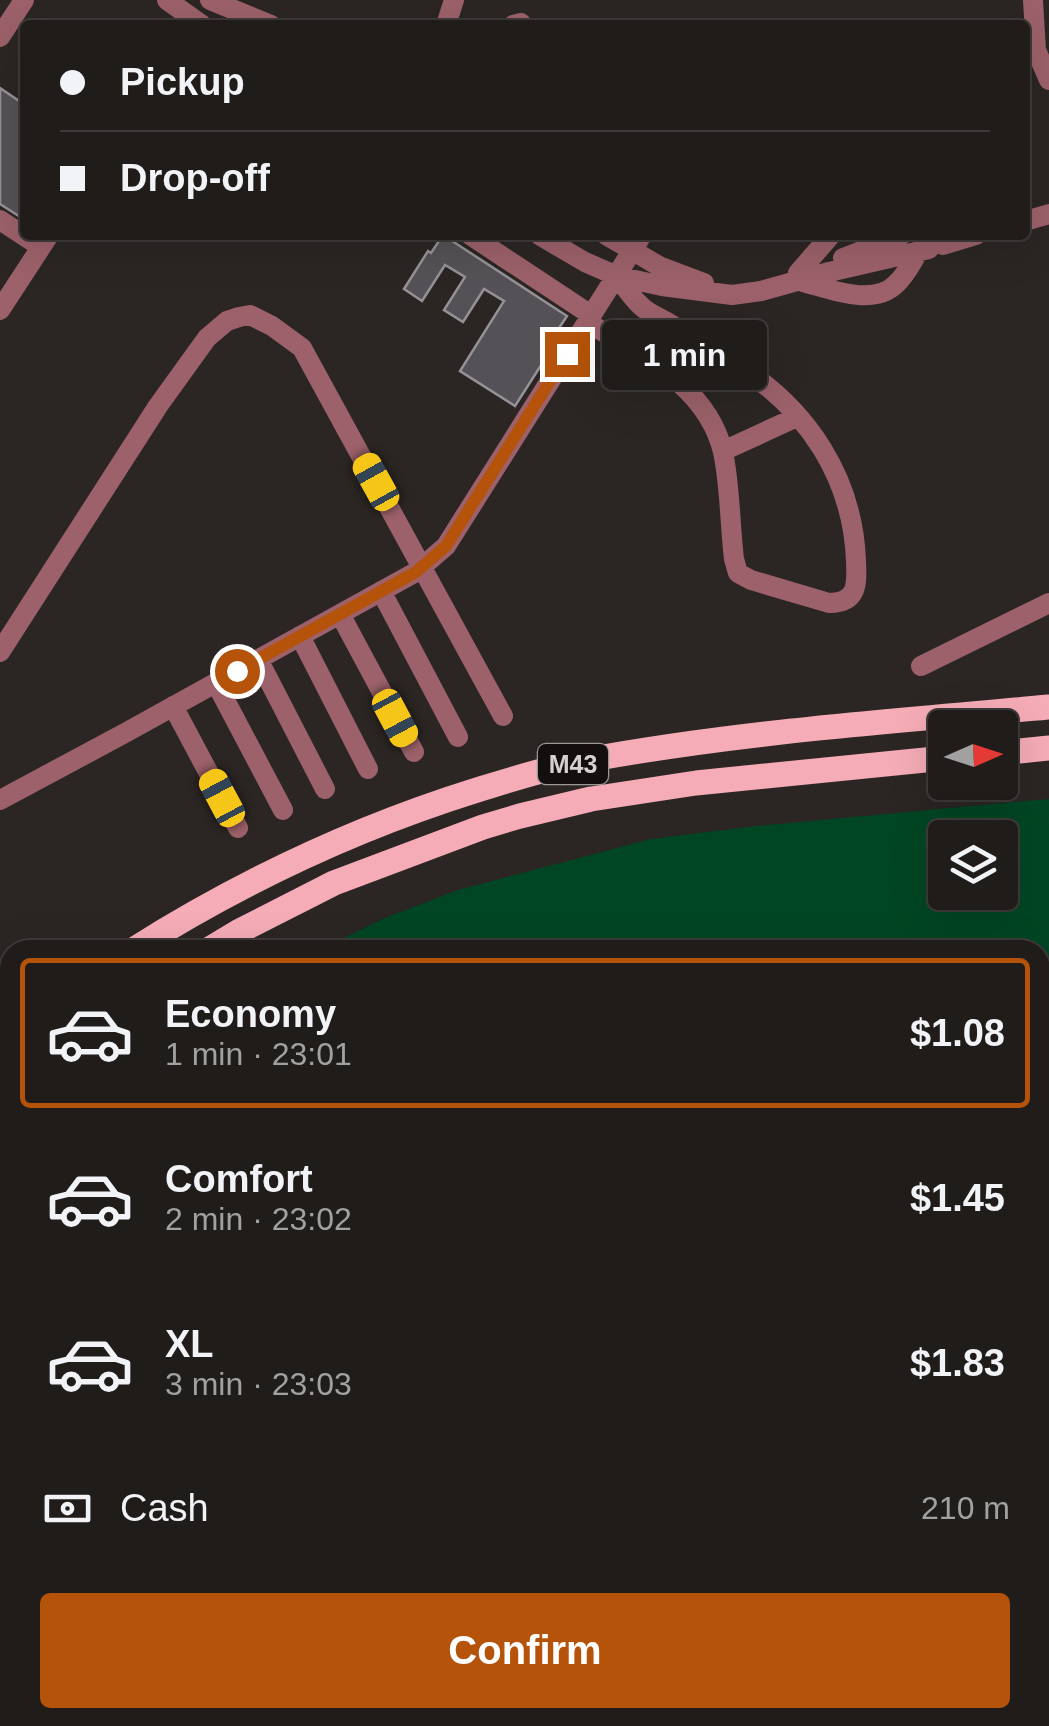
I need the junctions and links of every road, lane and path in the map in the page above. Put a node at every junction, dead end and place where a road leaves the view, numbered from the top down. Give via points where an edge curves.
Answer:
1 (24, 0) edge
2 (166, 0) edge
3 (210, 0) edge
4 (1033, 0) edge
5 (193, 17) edge
6 (259, 20) edge
7 (0, 37) edge
8 (1049, 80) edge
9 (477, 240) edge
10 (547, 240) edge
11 (827, 240) edge
12 (889, 240) edge
13 (959, 240) edge
14 (45, 241) edge
15 (637, 243) edge
16 (931, 248) junction
17 (616, 276) junction
18 (798, 277) junction
19 (0, 310) edge
20 (589, 319) junction
21 (796, 417) junction
22 (722, 452) junction
23 (423, 567) junction
24 (381, 591) junction
25 (1049, 603) edge
26 (340, 614) junction
27 (300, 636) junction
28 (0, 652) edge
29 (258, 659) junction
30 (921, 666) dead end
31 (216, 682) junction
32 (174, 706) junction
33 (1049, 708) edge
34 (503, 716) dead end
35 (458, 737) dead end
36 (1049, 748) edge
37 (1018, 751) edge
38 (414, 752) dead end
39 (928, 760) edge
40 (368, 769) dead end
41 (325, 789) dead end
42 (0, 800) edge
43 (283, 810) dead end
44 (238, 828) dead end
45 (150, 940) edge
46 (225, 940) edge

1 - 7 street
2 - 5 street
3 - 6 street
4 - 8 street via 1036,50
9 - 20 street
10 - 17 street
11 - 18 street
12 - 18 street
13 - 16 street
14 - 19 street
15 - 17 street
15 - 18 street via 698,282 726,287
16 - 18 street
16 - 18 street via 894,287 876,294
17 - 18 street via 732,295
17 - 20 street
17 - 21 street via 642,307 742,368
20 - 22 street via 690,391
20 - 23 street via 446,546
21 - 22 street
21 - 22 street via 828,457 848,503 856,584 842,603 738,574
23 - 24 street
23 - 28 street via 302,348 250,315 239,317 207,338 158,406
23 - 34 street
24 - 26 street
24 - 35 street
25 - 30 street
26 - 27 street
26 - 38 street
27 - 29 street
27 - 40 street
29 - 31 street
29 - 41 street
31 - 32 street
31 - 43 street
32 - 42 street
32 - 44 street
33 - 45 main road, M43 via 872,723 584,761 428,805 308,854
36 - 37 main road
39 - 46 main road, M43 via 679,786 520,816 334,883

